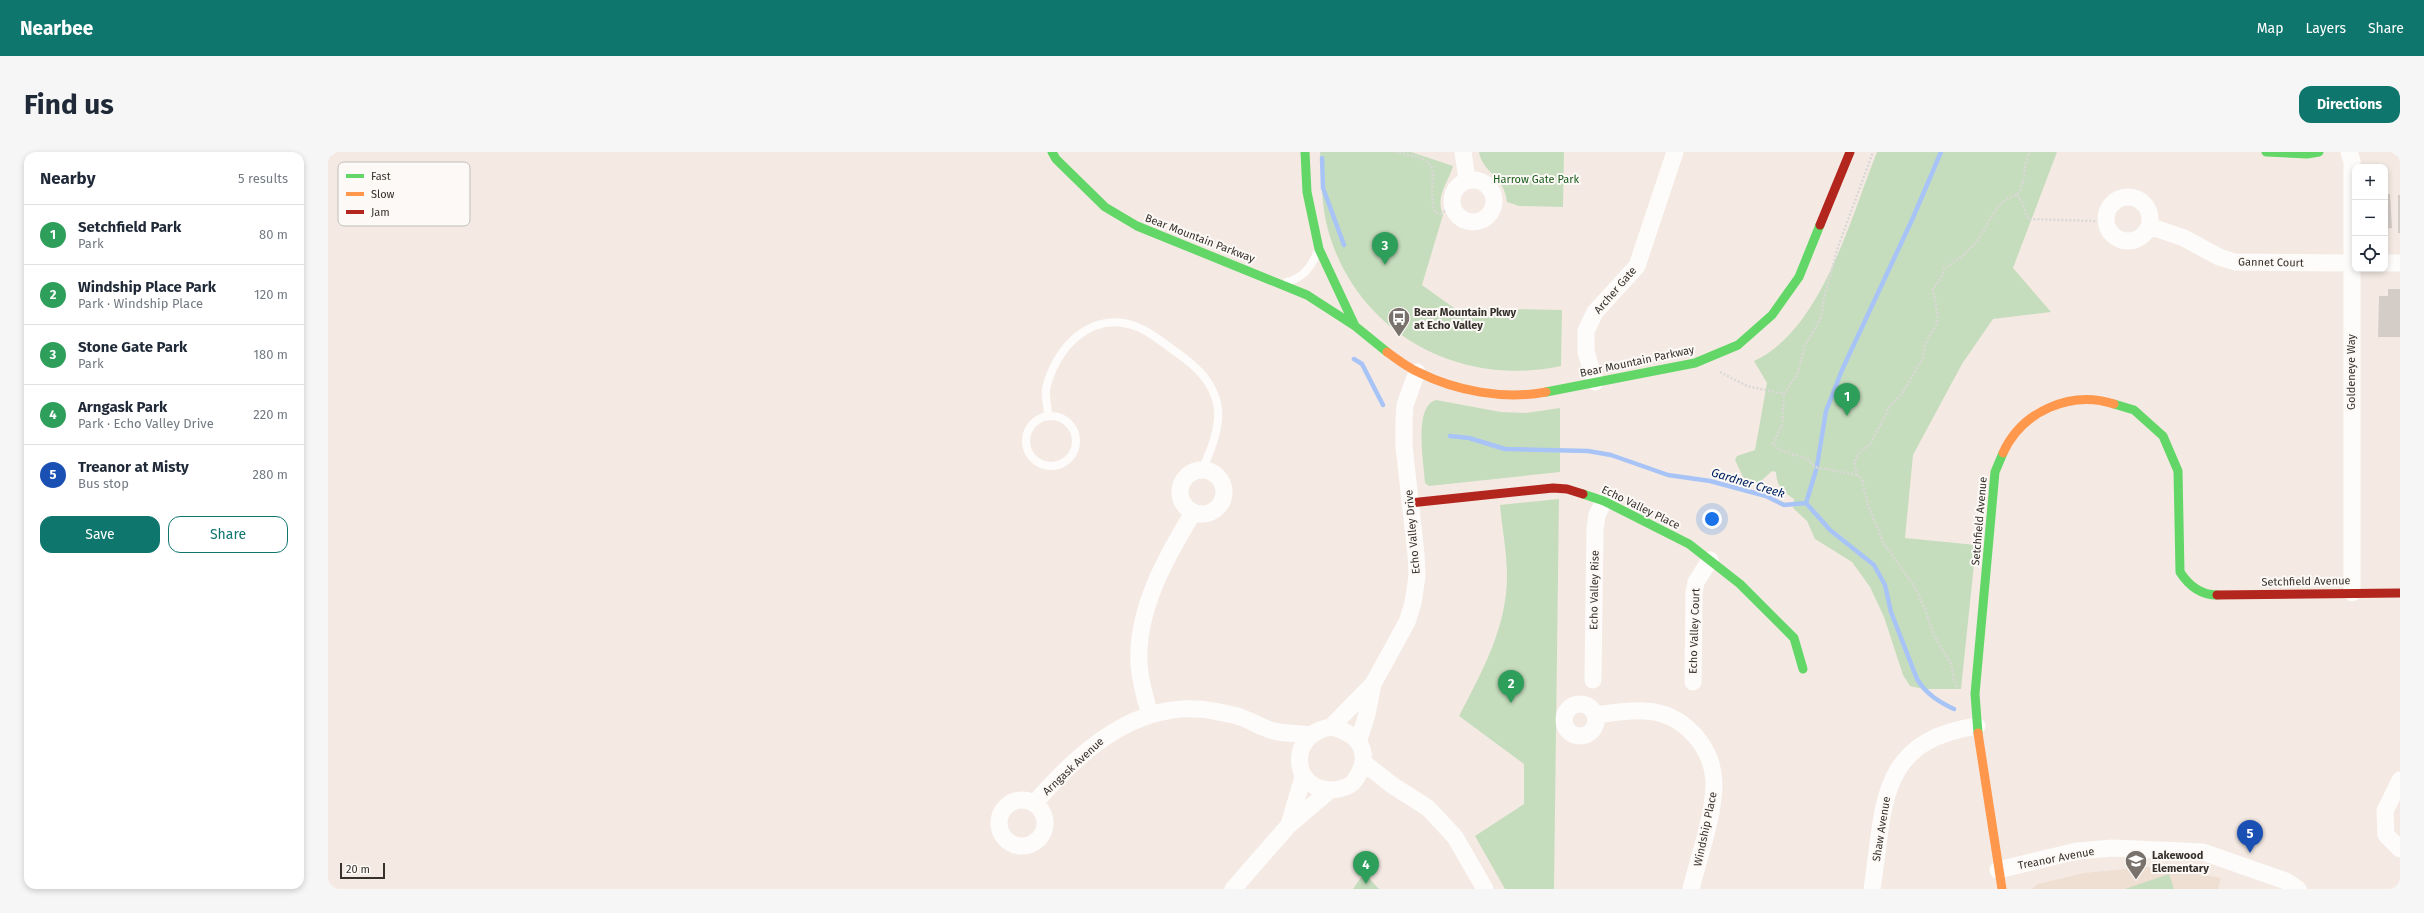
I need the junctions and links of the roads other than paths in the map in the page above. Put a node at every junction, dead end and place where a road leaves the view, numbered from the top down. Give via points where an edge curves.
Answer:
1 (1052, 152) edge
2 (1305, 152) edge
3 (1463, 152) edge
4 (1675, 152) edge
5 (1850, 152) edge
6 (2266, 152) edge
7 (2319, 152) edge
8 (2349, 152) edge
9 (1467, 179) junction
10 (2149, 226) junction
11 (2353, 236) edge
12 (1318, 249) junction
13 (2352, 263) edge
14 (2388, 263) edge
15 (2400, 263) edge
16 (2353, 272) edge
17 (1280, 283) junction
18 (1355, 326) junction
19 (1417, 372) junction
20 (1595, 382) junction
21 (1048, 416) junction
22 (1202, 470) junction
23 (1604, 501) junction
24 (1410, 503) junction
25 (1193, 513) junction
26 (1710, 560) junction
27 (2352, 593) junction
28 (2400, 593) edge
29 (1803, 669) dead end
30 (1592, 680) dead end
31 (1693, 682) dead end
32 (1373, 684) junction
33 (1150, 715) junction
34 (1596, 715) dead end
35 (1977, 726) junction
36 (1331, 728) junction
37 (1273, 731) junction
38 (1310, 735) junction
39 (1359, 740) junction
40 (1299, 757) junction
41 (1363, 762) junction
42 (1303, 777) junction
43 (2400, 780) edge
44 (1353, 783) junction
45 (1392, 785) junction
46 (1330, 791) junction
47 (1034, 804) dead end
48 (1288, 825) junction
49 (2400, 849) edge
50 (1998, 870) junction
51 (1233, 889) edge
52 (1485, 889) edge
53 (1692, 889) edge
54 (1872, 889) edge
55 (2002, 889) edge
56 (2298, 889) edge

1 - 17 street, Bear Mountain Parkway via 1105,207 1137,226
2 - 12 street, Bear Mountain Parkway via 1307,192
3 - 9 street
4 - 20 street, Archer Gate via 1637,266 1595,312 1586,331 1586,352
5 - 20 street, Bear Mountain Parkway via 1799,277 1772,315 1738,345 1704,359
6 - 7 street
8 - 11 street, Goldeneye Way via 2352,161
9 - 9 street via 1486,184 1493,196 1493,209 1485,219 1472,223 1464,221 1452,207 1455,190
10 - 10 street via 2138,239 2120,240 2107,228 2105,219 2109,207 2118,198 2135,197 2148,208
10 - 13 street, Gannet Court via 2184,238 2219,257 2235,262
12 - 17 lane via 1305,272 1296,279
12 - 18 street, Bear Mountain Parkway
14 - 15 street
16 - 27 street, Goldeneye Way
17 - 18 street, Bear Mountain Parkway via 1307,295
18 - 19 street, Bear Mountain Parkway via 1371,341
19 - 20 street, Bear Mountain Parkway via 1444,383 1505,395 1530,395
19 - 24 street, Echo Valley Drive via 1409,392 1404,422
21 - 21 lane via 1038,420 1031,427 1026,436 1027,447 1039,464 1060,465 1075,451 1077,441 1068,422 1059,417
21 - 22 lane via 1046,390 1060,354 1068,344 1090,327 1122,322 1136,326 1200,371 1214,393 1218,420
22 - 25 street via 1186,476 1180,491 1186,507
22 - 25 street via 1218,476 1225,493 1218,509 1210,513
23 - 24 street, Echo Valley Place via 1567,489 1553,488
23 - 26 street, Echo Valley Place via 1689,544
23 - 30 street, Echo Valley Rise via 1595,529
24 - 32 street, Echo Valley Drive via 1417,576 1413,603 1407,622
25 - 33 street via 1153,590 1145,613 1139,663
26 - 29 street, Echo Valley Place via 1740,584 1794,638
26 - 31 street, Echo Valley Court via 1696,582 1694,593
27 - 28 street, Setchfield Avenue
27 - 35 street, Setchfield Avenue via 2212,595 2197,592 2187,584 2180,572 2178,471 2163,436 2134,410 2099,399 2059,402 2029,419 2018,430 2008,442 1995,472 1975,694
32 - 36 street, Echo Valley Drive
32 - 39 street, Echo Valley Drive via 1368,714
33 - 37 street, Arngask Avenue via 1184,710 1212,710 1240,716
33 - 47 street, Arngask Avenue via 1126,724 1102,738 1052,783
34 - 53 street, Windship Place via 1645,710 1666,716 1696,736 1707,751 1712,768 1713,792
35 - 50 street, Setchfield Avenue
35 - 54 street, Shaw Avenue via 1951,730 1919,745 1895,774 1887,791
36 - 38 street via 1320,729
36 - 39 street via 1345,731
37 - 38 street, Arngask Avenue
37 - 40 street, Arngask Avenue
38 - 40 street via 1302,746
39 - 41 street
40 - 42 street
41 - 44 street
41 - 45 street
42 - 46 street via 1314,786
42 - 48 street
43 - 49 street via 2385,811 2386,835
44 - 45 street
44 - 46 street
45 - 52 street via 1428,808 1455,836
46 - 48 street
48 - 51 street
50 - 55 street, Setchfield Avenue
50 - 56 street, Treanor Avenue via 2077,852 2113,848 2202,852 2286,881

